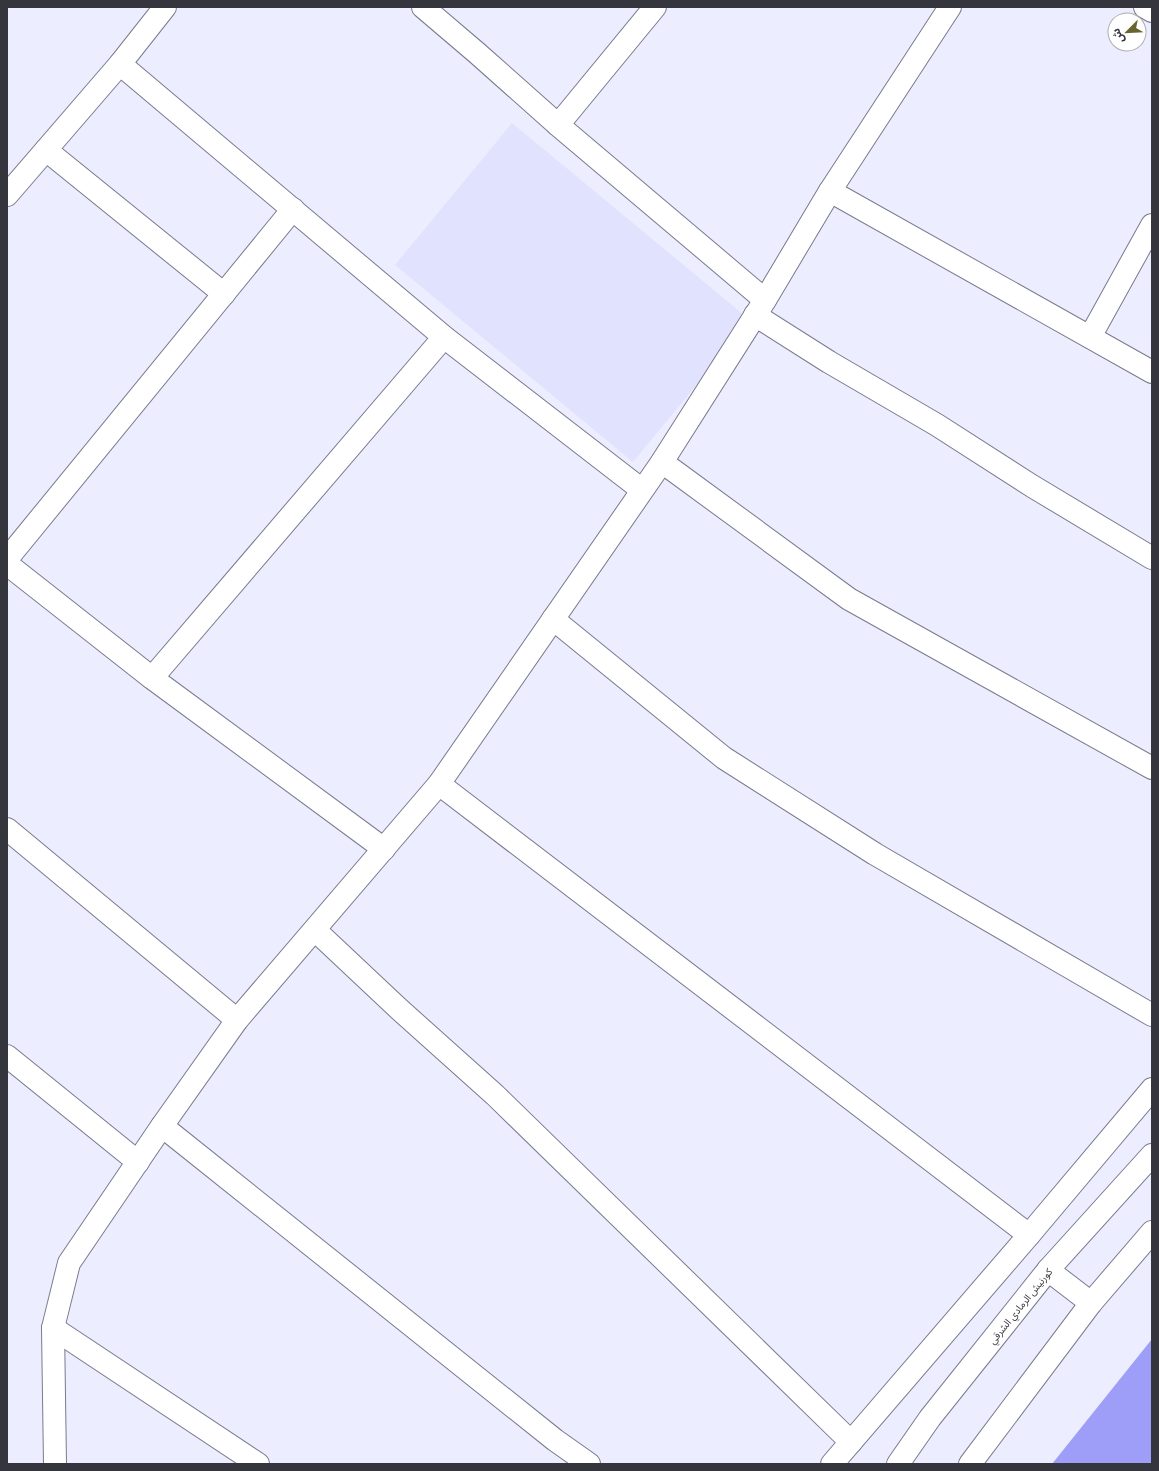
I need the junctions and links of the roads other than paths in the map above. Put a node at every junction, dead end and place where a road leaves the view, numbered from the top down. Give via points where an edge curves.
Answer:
1 (165, 7) edge
2 (424, 7) edge
3 (655, 7) edge
4 (950, 7) edge
5 (1146, 7) edge
6 (1152, 11) edge
7 (120, 64) junction
8 (558, 125) junction
9 (46, 150) junction
10 (830, 191) junction
11 (7, 195) edge
12 (293, 209) junction
13 (1152, 225) edge
14 (224, 294) junction
15 (760, 308) junction
16 (444, 337) junction
17 (1090, 337) junction
18 (1152, 372) edge
19 (662, 462) junction
20 (642, 490) junction
21 (1152, 558) edge
22 (7, 559) edge
23 (7, 564) edge
24 (553, 619) junction
25 (152, 678) junction
26 (1152, 768) edge
27 (440, 784) junction
28 (7, 829) edge
29 (384, 849) junction
30 (315, 930) junction
31 (1152, 1015) edge
32 (237, 1020) junction
33 (7, 1056) edge
34 (1152, 1089) edge
35 (162, 1126) junction
36 (1152, 1155) edge
37 (138, 1162) junction
38 (1152, 1232) edge
39 (1029, 1235) junction
40 (1048, 1270) junction
41 (1091, 1303) junction
42 (53, 1328) junction
43 (851, 1442) junction
44 (55, 1464) edge
45 (258, 1464) edge
46 (589, 1464) edge
47 (832, 1464) edge
48 (898, 1464) edge
49 (970, 1464) edge

1 - 7 street
2 - 8 street
3 - 8 street
4 - 10 street
5 - 6 street
7 - 9 street
7 - 12 street
8 - 15 street
9 - 11 street
9 - 14 street
10 - 15 street
10 - 17 street
12 - 14 street
12 - 16 street
13 - 17 street
14 - 22 street
15 - 19 street
15 - 21 street via 829,362 937,425
16 - 20 street
16 - 25 street
17 - 18 street
19 - 20 street
19 - 26 street via 849,599
20 - 24 street
23 - 25 street
24 - 27 street
24 - 31 street via 724,758 875,854
25 - 29 street
27 - 29 street
27 - 39 street
28 - 32 street
29 - 30 street
30 - 32 street
30 - 43 street via 495,1095
32 - 35 street
33 - 37 street
34 - 39 street
35 - 37 street
35 - 46 street via 555,1440
36 - 40 street, كورنيش الرمادي الشرقي
37 - 42 street via 69,1264
38 - 41 street
39 - 43 street
40 - 41 street
40 - 48 street, كورنيش الرمادي الشرقي via 930,1418
41 - 49 street
42 - 44 street
42 - 45 street
43 - 47 street

